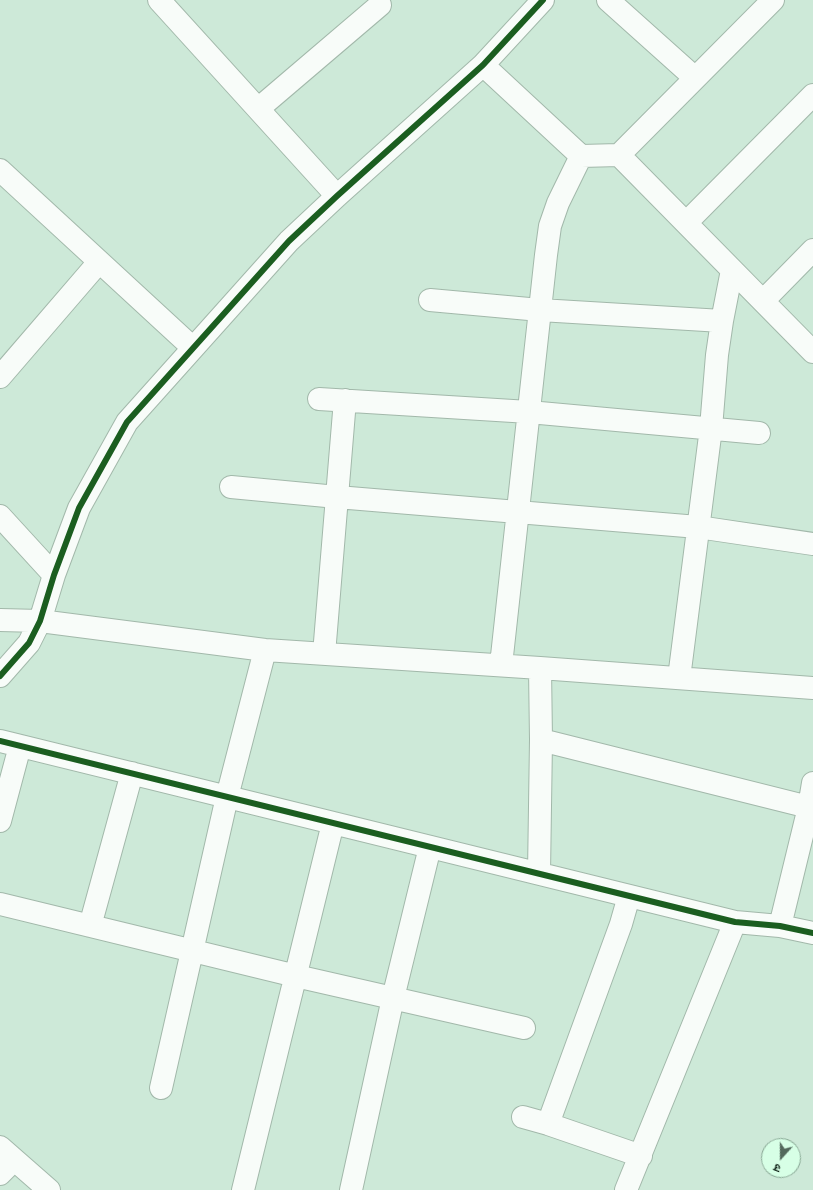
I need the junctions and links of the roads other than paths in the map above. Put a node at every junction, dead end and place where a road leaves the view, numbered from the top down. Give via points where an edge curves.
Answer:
1 (158, 0) edge
2 (543, 0) edge
3 (608, 0) edge
4 (773, 0) edge
5 (380, 5) dead end
6 (483, 65) junction
7 (695, 78) junction
8 (813, 95) edge
9 (258, 109) junction
10 (619, 155) junction
11 (581, 156) junction
12 (0, 170) edge
13 (337, 196) junction
14 (686, 223) junction
15 (813, 250) edge
16 (99, 262) junction
17 (732, 270) junction
18 (430, 300) dead end
19 (763, 301) junction
20 (540, 310) junction
21 (722, 320) junction
22 (193, 348) junction
23 (813, 352) edge
24 (0, 377) edge
25 (319, 399) dead end
26 (345, 400) junction
27 (529, 412) junction
28 (711, 428) junction
29 (759, 433) dead end
30 (231, 487) dead end
31 (337, 497) junction
32 (517, 513) junction
33 (0, 516) edge
34 (698, 527) junction
35 (813, 544) edge
36 (54, 575) junction
37 (0, 620) edge
38 (40, 621) junction
39 (265, 650) junction
40 (324, 654) junction
41 (501, 666) junction
42 (540, 668) junction
43 (0, 676) edge
44 (679, 678) junction
45 (813, 688) edge
46 (541, 740) junction
47 (10, 743) edge
48 (132, 773) junction
49 (813, 783) edge
50 (227, 797) junction
51 (811, 807) edge
52 (0, 821) edge
53 (333, 823) junction
54 (430, 847) junction
55 (539, 873) junction
56 (629, 896) junction
57 (0, 904) edge
58 (735, 922) junction
59 (90, 926) junction
60 (780, 926) junction
61 (813, 933) edge
62 (192, 951) junction
63 (296, 976) junction
64 (393, 998) junction
65 (524, 1028) dead end
66 (161, 1088) dead end
67 (523, 1117) dead end
68 (548, 1124) junction
69 (641, 1156) junction
70 (5, 1160) edge
71 (49, 1190) edge
72 (243, 1190) edge
73 (351, 1190) edge
74 (626, 1190) edge

1 - 9 street
2 - 6 street
3 - 7 street
4 - 7 street
5 - 9 street
6 - 11 street
6 - 13 street
7 - 10 street
8 - 14 street
9 - 13 street
10 - 11 street
10 - 14 street
11 - 20 street via 550,226
12 - 16 street
13 - 22 street via 289,241
14 - 17 street
15 - 19 street
16 - 22 street
16 - 24 street
17 - 19 street
17 - 21 street
18 - 20 street
19 - 23 street
20 - 21 street
20 - 27 street
21 - 28 street
22 - 36 street via 127,422 79,508
25 - 26 street
26 - 27 street
26 - 31 street
27 - 28 street
27 - 32 street
28 - 29 street
28 - 34 street
30 - 31 street
31 - 32 street
31 - 40 street
32 - 34 street
32 - 41 street
33 - 36 street
34 - 35 street
34 - 44 street
36 - 38 street
37 - 38 street
38 - 39 street
38 - 43 street via 29,643
39 - 40 street
39 - 50 street
40 - 41 street
41 - 42 street
42 - 44 street
42 - 46 street
44 - 45 street
46 - 51 street
46 - 55 street
47 - 48 street
47 - 52 street
48 - 50 street
48 - 59 street
49 - 51 street
50 - 53 street
50 - 62 street
51 - 60 street
53 - 54 street
53 - 63 street
54 - 55 street
54 - 64 street
55 - 56 street
56 - 58 street
56 - 68 street
57 - 59 street
58 - 60 street
58 - 69 street
59 - 62 street
60 - 61 street
62 - 63 street
62 - 66 street
63 - 64 street
63 - 72 street
64 - 65 street
64 - 73 street
67 - 68 street
68 - 69 street
69 - 74 street
70 - 71 street

